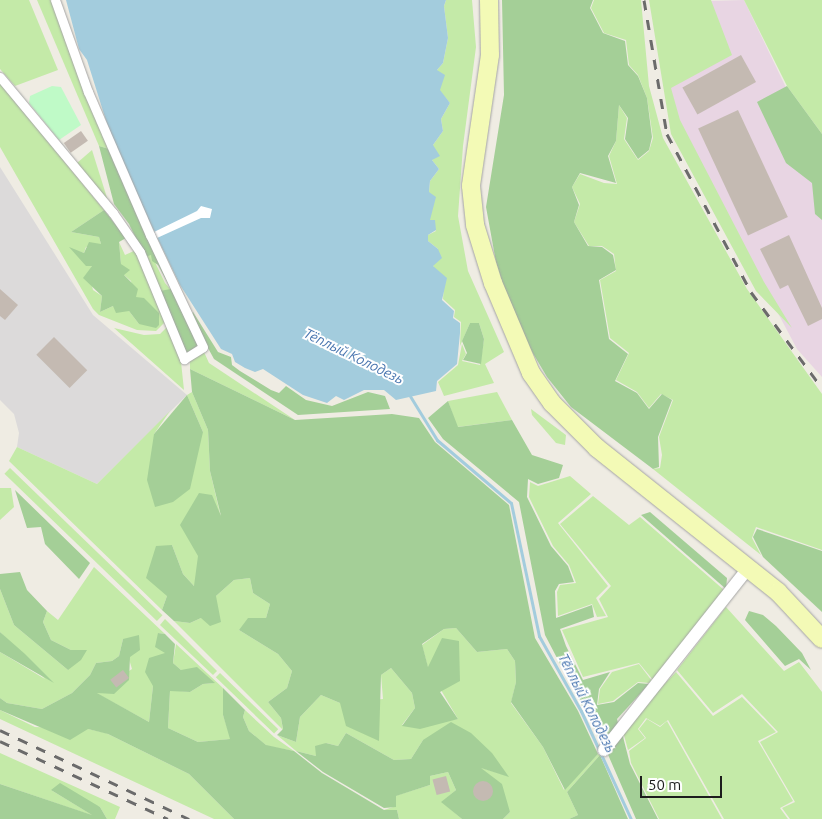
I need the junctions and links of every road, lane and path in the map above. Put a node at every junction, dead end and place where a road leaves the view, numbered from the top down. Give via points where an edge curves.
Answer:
1 (55, 0) edge
2 (489, 0) edge
3 (0, 77) edge
4 (748, 568) junction
5 (822, 639) edge
6 (604, 750) dead end

1 - 3 street via 106,134 203,347 184,359 140,252 113,213
2 - 4 main road via 490,55 471,186 475,225 531,373 552,403 591,442
4 - 5 main road via 778,592
4 - 6 street

